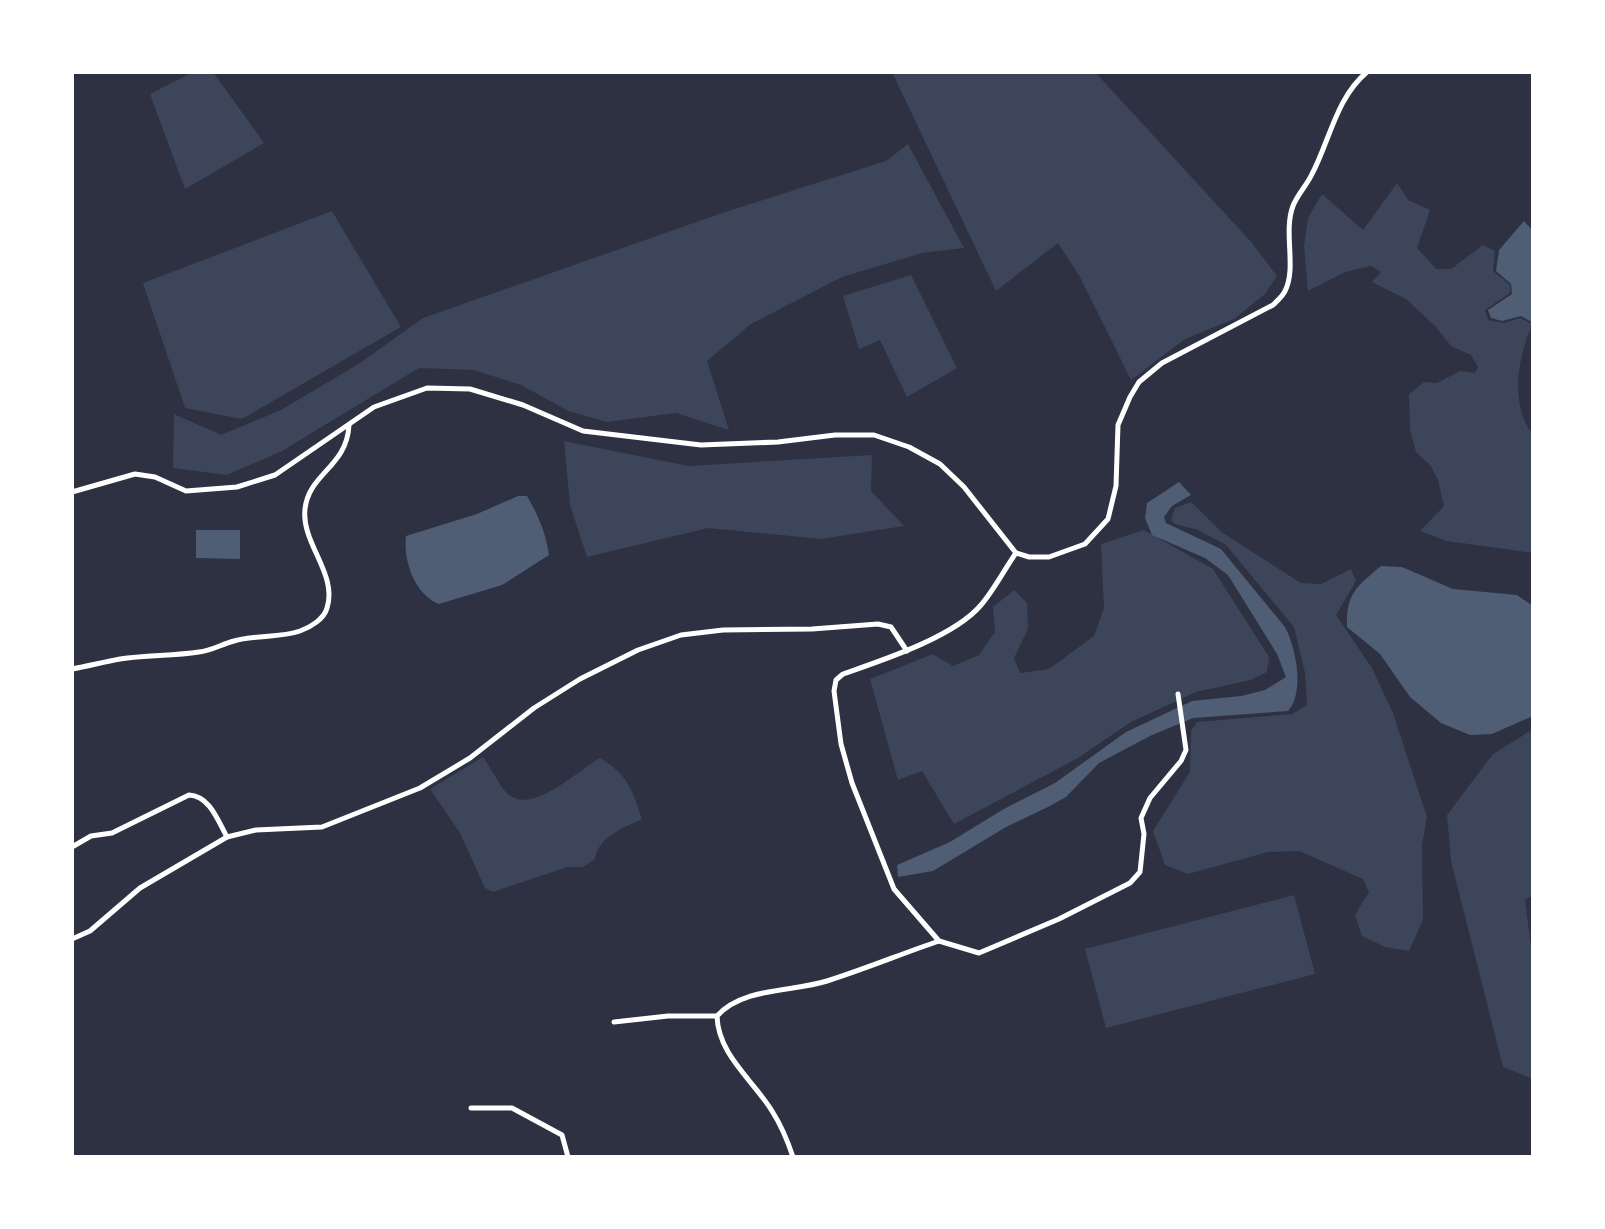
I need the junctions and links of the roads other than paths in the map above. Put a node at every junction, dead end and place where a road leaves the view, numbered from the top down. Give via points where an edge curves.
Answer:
1 (1367, 72) edge
2 (349, 424) junction
3 (72, 492) edge
4 (1016, 553) junction
5 (907, 651) junction
6 (72, 669) edge
7 (1178, 694) dead end
8 (227, 837) junction
9 (72, 847) edge
10 (72, 939) edge
11 (939, 941) junction
12 (717, 1016) junction
13 (614, 1022) dead end
14 (471, 1108) dead end
15 (568, 1157) edge
16 (793, 1157) edge

1 - 4 street via 1344,102 1293,206 1285,292 1273,305 1162,363 1139,382 1118,425 1116,486 1108,519 1085,544 1049,557
2 - 3 street via 275,475 237,487 186,491 135,474
2 - 4 street via 374,407 441,388 470,389 523,405 583,431 701,445 874,435 940,464
2 - 6 street via 346,444 333,467 313,484 304,512 329,598 327,612 313,625 203,652
4 - 5 street via 968,619
5 - 8 street via 891,627 878,624 681,635 580,679 420,788 322,827
5 - 11 street via 843,674 834,691 848,770 886,871
7 - 11 street via 1186,750 1141,818 1140,872 1130,883 979,953
8 - 9 street via 207,802 189,795
8 - 10 street via 140,888 90,931
11 - 12 street via 826,982 742,999
12 - 13 street
12 - 16 street via 717,1030 728,1052 772,1110
14 - 15 street via 512,1108 562,1135

